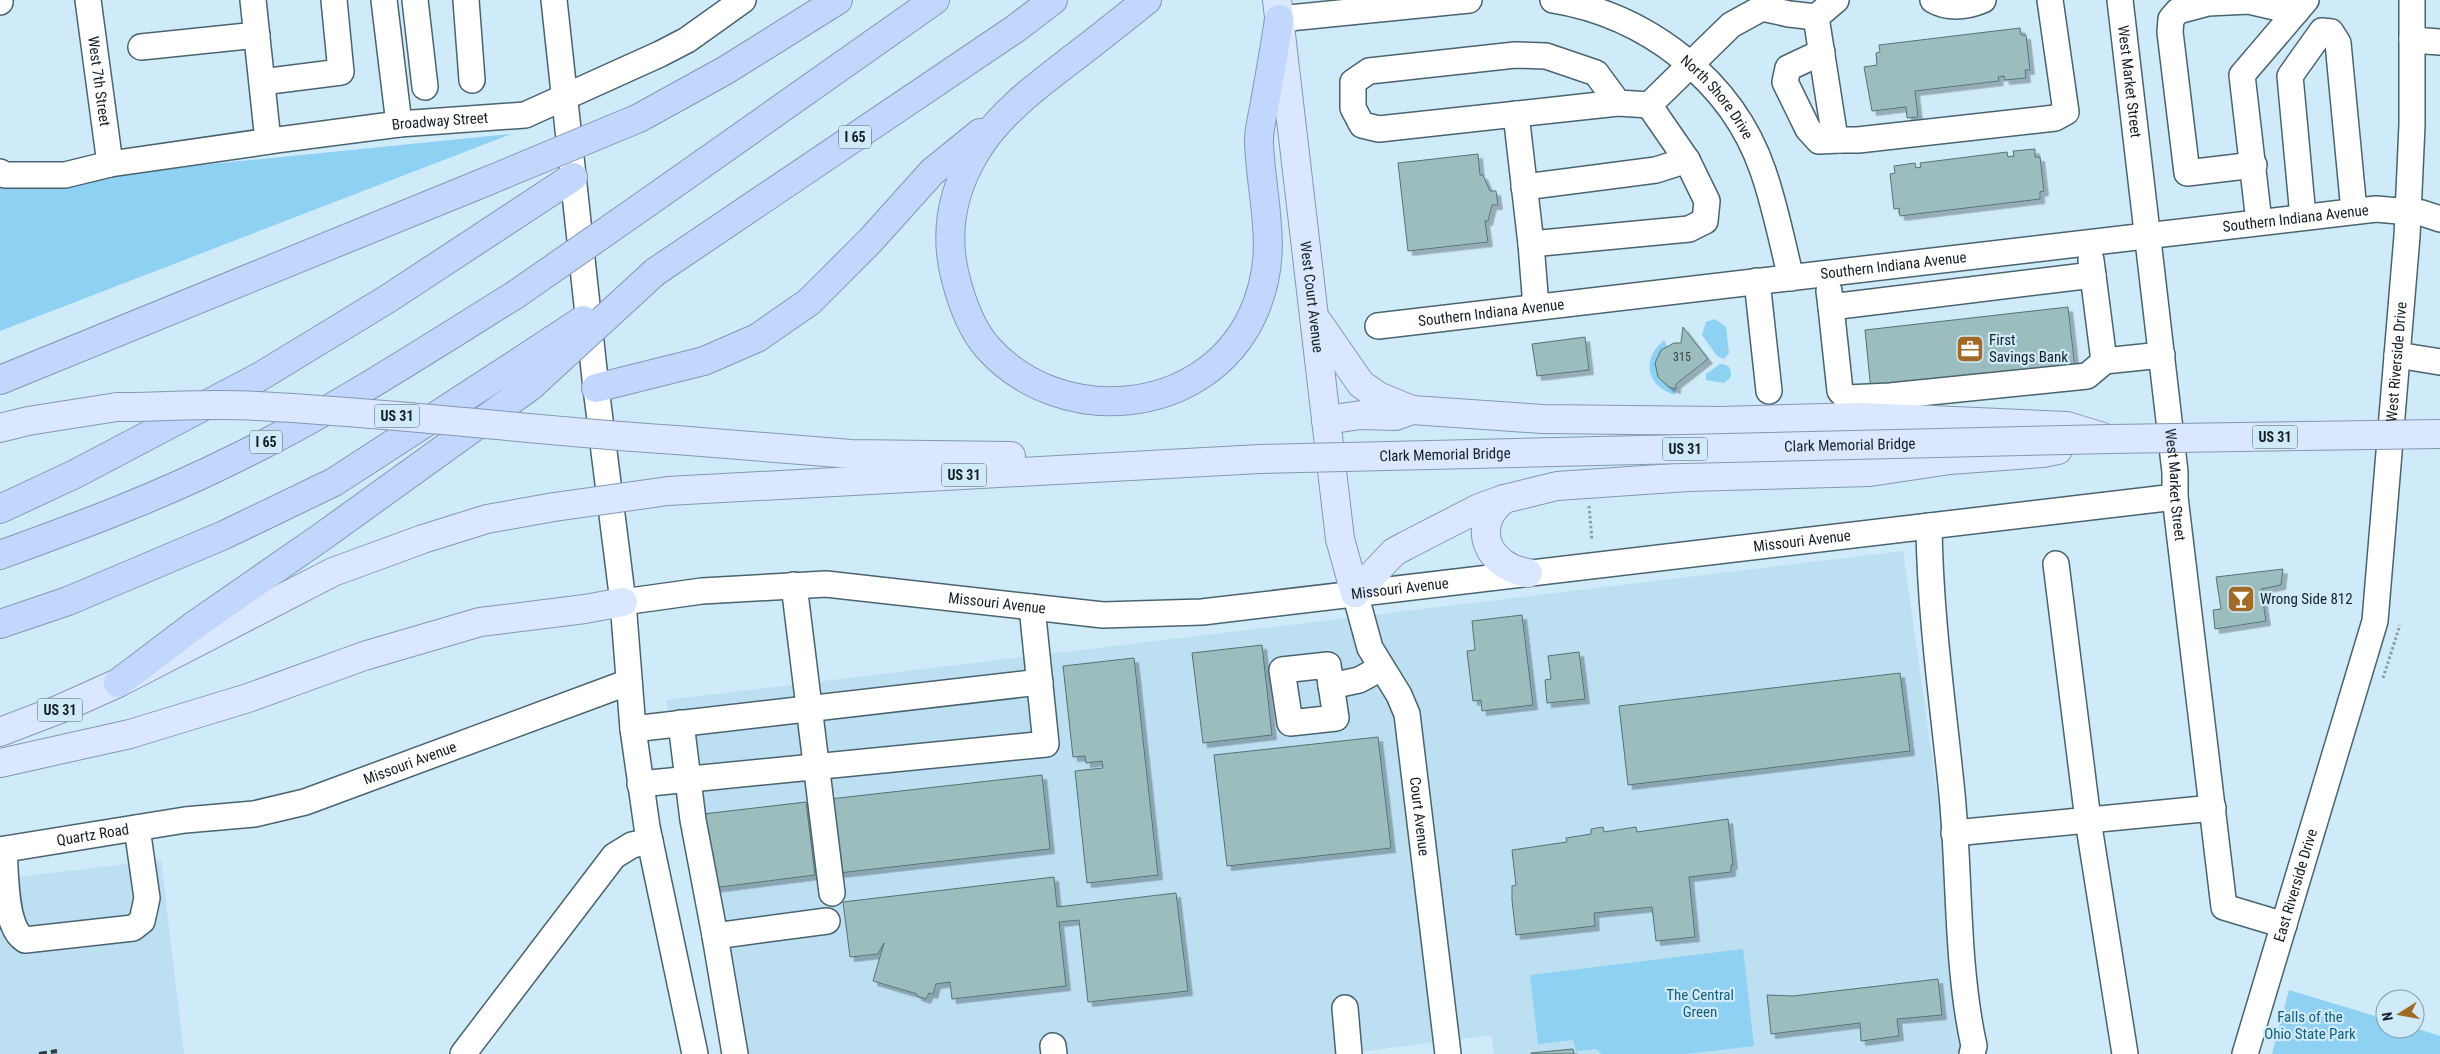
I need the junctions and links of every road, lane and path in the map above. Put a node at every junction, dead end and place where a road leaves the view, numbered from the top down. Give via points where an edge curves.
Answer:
1 (88, 0) edge
2 (254, 0) edge
3 (334, 0) edge
4 (384, 0) edge
5 (415, 0) edge
6 (466, 0) edge
7 (554, 0) edge
8 (743, 0) edge
9 (838, 0) edge
10 (935, 0) edge
11 (1053, 0) edge
12 (1147, 0) edge
13 (1552, 0) edge
14 (1836, 0) edge
15 (1933, 0) edge
16 (1983, 0) edge
17 (2050, 0) edge
18 (2120, 0) edge
19 (2412, 0) edge
20 (1454, 1) edge
21 (1598, 5) edge
22 (2301, 6) edge
23 (1278, 9) edge
24 (1816, 17) junction
25 (257, 35) junction
26 (2412, 40) junction
27 (2440, 42) edge
28 (141, 47) dead end
29 (1822, 52) junction
30 (1690, 65) junction
31 (1046, 78) junction
32 (472, 80) dead end
33 (262, 82) junction
34 (425, 87) dead end
35 (566, 98) junction
36 (1618, 104) junction
37 (1649, 105) junction
38 (1516, 114) junction
39 (399, 124) junction
40 (1839, 140) junction
41 (268, 141) junction
42 (1687, 160) junction
43 (110, 164) junction
44 (2254, 165) junction
45 (0, 172) edge
46 (573, 177) junction
47 (1524, 187) junction
48 (2354, 211) junction
49 (2408, 211) junction
50 (2303, 217) junction
51 (2440, 219) edge
52 (2259, 222) junction
53 (2148, 235) junction
54 (2089, 242) junction
55 (1531, 244) junction
56 (1827, 273) junction
57 (2093, 275) junction
58 (1791, 278) junction
59 (1757, 281) junction
60 (1536, 307) junction
61 (1832, 307) junction
62 (1314, 316) junction
63 (1378, 326) dead end
64 (2162, 355) junction
65 (2397, 355) junction
66 (2106, 360) junction
67 (2440, 362) edge
68 (525, 374) junction
69 (0, 380) edge
70 (596, 388) junction
71 (1769, 391) dead end
72 (1412, 410) junction
73 (1326, 420) junction
74 (0, 428) edge
75 (2440, 434) edge
76 (2110, 439) junction
77 (1260, 459) junction
78 (2175, 497) junction
79 (1504, 499) junction
80 (0, 509) edge
81 (1590, 509) dead end
82 (1929, 526) junction
83 (1592, 540) dead end
84 (0, 555) edge
85 (2056, 564) dead end
86 (1528, 573) junction
87 (794, 585) junction
88 (1355, 593) junction
89 (622, 602) junction
90 (1032, 607) junction
91 (0, 624) edge
92 (1381, 668) junction
93 (629, 682) junction
94 (1040, 682) junction
95 (118, 683) junction
96 (1331, 686) dead end
97 (809, 708) junction
98 (2346, 717) joint
99 (681, 723) junction
100 (633, 729) junction
101 (0, 732) edge
102 (0, 763) edge
103 (816, 767) junction
104 (688, 779) junction
105 (640, 784) junction
106 (2213, 808) junction
107 (185, 820) joint
108 (2088, 820) junction
109 (137, 828) junction
110 (1954, 834) junction
111 (650, 841) junction
112 (2, 850) edge
113 (832, 893) dead end
114 (827, 921) dead end
115 (2284, 924) junction
116 (715, 936) junction
117 (1345, 1008) dead end
118 (1448, 1053) edge
119 (462, 1054) edge
120 (695, 1054) edge
121 (734, 1054) edge
122 (1349, 1054) edge
123 (1972, 1054) edge
124 (2125, 1054) edge
125 (2245, 1054) edge

1 - 43 street, West 7th Street
2 - 25 street
3 - 33 street via 341,72
4 - 39 street
5 - 34 street
6 - 32 street
7 - 35 street
8 - 35 street, Broadway Street via 687,40
9 - 69 highway, bridge via 726,70 639,118
10 - 84 highway, I 65, bridge via 515,295 366,388 235,459 115,514
11 - 68 highway, I 65, bridge via 1015,29 655,272
12 - 31 highway
13 - 21 street, North Shore Drive
14 - 24 street
15 - 16 street via 1944,7
17 - 40 street via 2066,112 2056,118
18 - 53 street, West Market Street
19 - 26 street, West Riverside Drive
20 - 23 street
21 - 30 street, North Shore Drive via 1658,40
22 - 44 street via 2242,75
22 - 44 street via 2249,1 2208,3 2178,11 2172,19 2170,32 2188,173
23 - 31 highway via 1259,142 1270,243 1268,270 1260,297 1239,337 1214,365 1182,388 1150,398 1116,403 1045,389 1015,371 988,348 972,323 957,287 950,255 950,222 960,181 978,148 1003,116
23 - 62 main road, West Court Avenue
24 - 29 street
24 - 30 street via 1762,8 1731,25
25 - 28 street
25 - 33 street
26 - 27 street
26 - 49 street, West Riverside Drive
29 - 40 street via 1834,132
29 - 40 street via 1788,68 1785,82 1808,129 1819,141
30 - 37 street
30 - 58 street, North Shore Drive via 1729,107 1754,149 1763,171
31 - 70 highway via 932,172 809,302 764,333 704,361
33 - 41 street
35 - 39 street, Broadway Street via 525,115
35 - 46 street
36 - 37 street
36 - 38 street
36 - 38 street via 1596,73 1546,56 1515,55 1369,71 1353,82 1353,108 1362,126 1379,129
37 - 42 street
38 - 47 street
39 - 41 street, Broadway Street
41 - 43 street, Broadway Street
42 - 47 street via 1656,170
42 - 55 street via 1707,202 1705,221 1689,229
43 - 45 street, Broadway Street via 65,175 5,175
44 - 52 street
46 - 70 street
46 - 80 highway via 389,298 261,376 75,474
47 - 55 street
48 - 49 street, Southern Indiana Avenue
48 - 50 street, Southern Indiana Avenue
48 - 50 street via 2338,43 2332,32 2322,31 2290,76
49 - 51 street, Southern Indiana Avenue
49 - 65 street, West Riverside Drive
50 - 52 street, Southern Indiana Avenue
52 - 53 street, Southern Indiana Avenue
53 - 54 street, Southern Indiana Avenue
53 - 64 street, West Market Street
54 - 56 street, Southern Indiana Avenue
54 - 57 street
55 - 60 street
56 - 58 street, Southern Indiana Avenue
56 - 61 street
57 - 61 street
57 - 66 street
58 - 59 street, Southern Indiana Avenue
59 - 60 street, Southern Indiana Avenue
59 - 71 street
60 - 63 street, Southern Indiana Avenue
61 - 66 street via 1840,390 1847,398 2087,376
62 - 72 main road via 1361,384 1378,396
62 - 73 main road, West Court Avenue
64 - 66 street
64 - 78 street, West Market Street
65 - 67 street
65 - 98 street, West Riverside Drive via 2375,621
68 - 91 highway, I 65 via 334,482 224,535 68,601
68 - 95 highway via 323,536
70 - 89 street
72 - 73 main road via 1395,416 1361,415
72 - 76 main road via 1594,420 1862,417 2067,426
73 - 88 main road, West Court Avenue via 1340,539
74 - 77 main road, US 31, bridge via 117,407 255,406 851,454
75 - 76 main road, Clark Memorial Bridge / US 31, bridge
76 - 77 main road, Clark Memorial Bridge / US 31, bridge
76 - 79 main road, bridge via 2043,454 1950,460 1870,472 1592,482 1557,486
77 - 95 main road, US 31, bridge via 668,491 487,519 333,572
78 - 82 street, Missouri Avenue
78 - 106 street, West Market Street
79 - 86 main road via 1491,513 1487,542 1502,564
79 - 88 main road via 1479,508 1394,552
81 - 83 path
82 - 86 street, Missouri Avenue
82 - 110 street via 1929,582
85 - 108 street
86 - 88 street, Missouri Avenue
87 - 89 street, Missouri Avenue via 702,591
87 - 90 street, Missouri Avenue via 826,584
87 - 97 street
88 - 90 street, Missouri Avenue via 1202,612 1103,615
88 - 92 street, Court Avenue via 1370,648
89 - 93 street
89 - 102 main road via 480,622 364,656 248,698 130,734
90 - 94 street
92 - 96 street via 1359,680
92 - 118 street, Court Avenue via 1407,714
93 - 100 street
93 - 107 street, Missouri Avenue via 305,802 254,814
94 - 97 street
94 - 103 street via 1046,744
95 - 101 main road, US 31 via 60,710
97 - 99 street
97 - 103 street
98 - 115 street, East Riverside Drive
99 - 100 street
99 - 104 street
100 - 105 street
103 - 104 street
103 - 113 street
104 - 105 street
104 - 116 street via 704,887
105 - 111 street
106 - 108 street
106 - 115 street, West Market Street via 2224,907
107 - 109 street, Quartz Road
108 - 110 street
108 - 124 street
109 - 112 street, Quartz Road
109 - 112 street via 147,898 142,921 133,928 25,940 17,936 10,914
110 - 123 street via 1962,950 1974,1046
111 - 119 street via 632,845 614,856
111 - 120 street
114 - 116 street
115 - 125 street, East Riverside Drive
116 - 121 street
117 - 122 street

